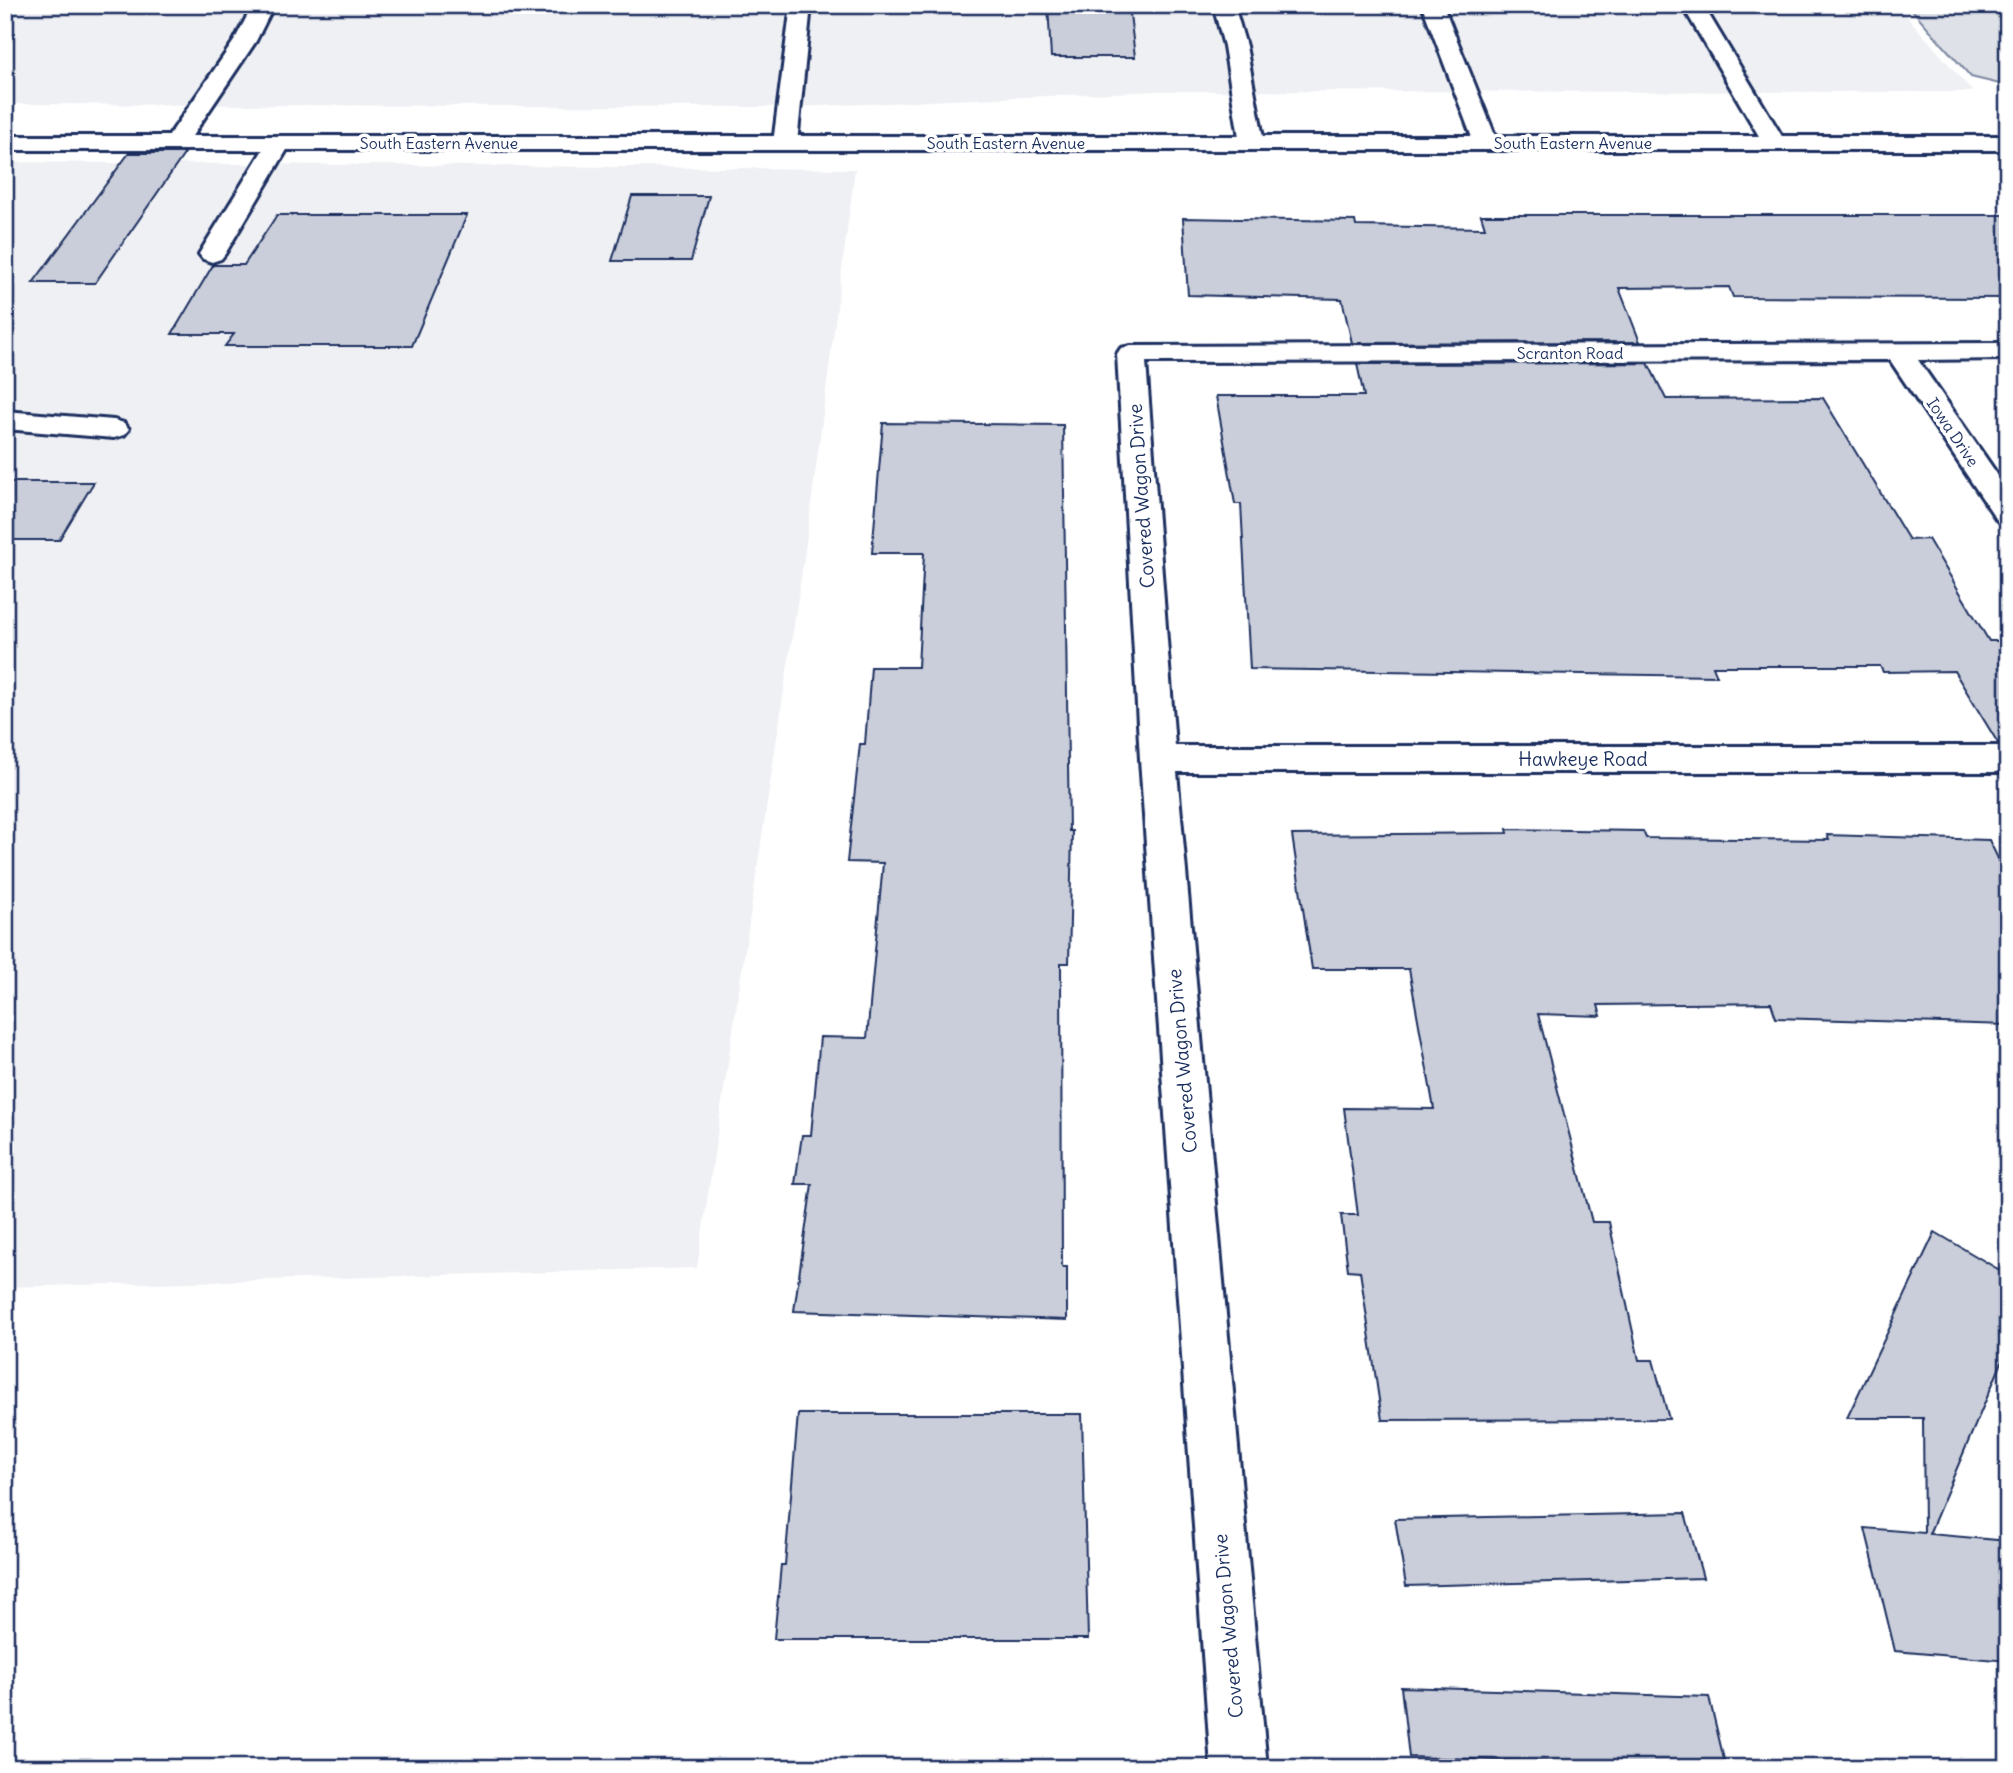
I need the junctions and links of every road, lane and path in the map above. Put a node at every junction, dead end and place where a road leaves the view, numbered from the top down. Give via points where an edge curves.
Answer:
1 (264, 5) edge
2 (801, 5) edge
3 (1223, 5) edge
4 (1432, 5) edge
5 (1692, 5) edge
6 (5, 143) edge
7 (176, 143) junction
8 (279, 143) junction
9 (785, 143) junction
10 (1252, 143) junction
11 (1486, 143) junction
12 (1774, 143) junction
13 (2008, 143) edge
14 (212, 254) dead end
15 (2008, 351) edge
16 (1899, 352) junction
17 (1132, 354) joint
18 (5, 420) edge
19 (114, 429) dead end
20 (2008, 513) edge
21 (1158, 759) junction
22 (2008, 759) edge
23 (1240, 1768) edge

1 - 7 street
2 - 9 street
3 - 10 street
4 - 11 street
5 - 12 street
6 - 7 street, South Eastern Avenue
7 - 8 street, South Eastern Avenue
8 - 9 street, South Eastern Avenue
8 - 14 street
9 - 10 street, South Eastern Avenue
10 - 11 street, South Eastern Avenue
11 - 12 street, South Eastern Avenue
12 - 13 street, South Eastern Avenue
15 - 16 street, Scranton Road
16 - 17 street, Scranton Road
16 - 20 street, Iowa Drive
17 - 21 street, Covered Wagon Drive
18 - 19 street
21 - 22 street, Hawkeye Road
21 - 23 street, Covered Wagon Drive

